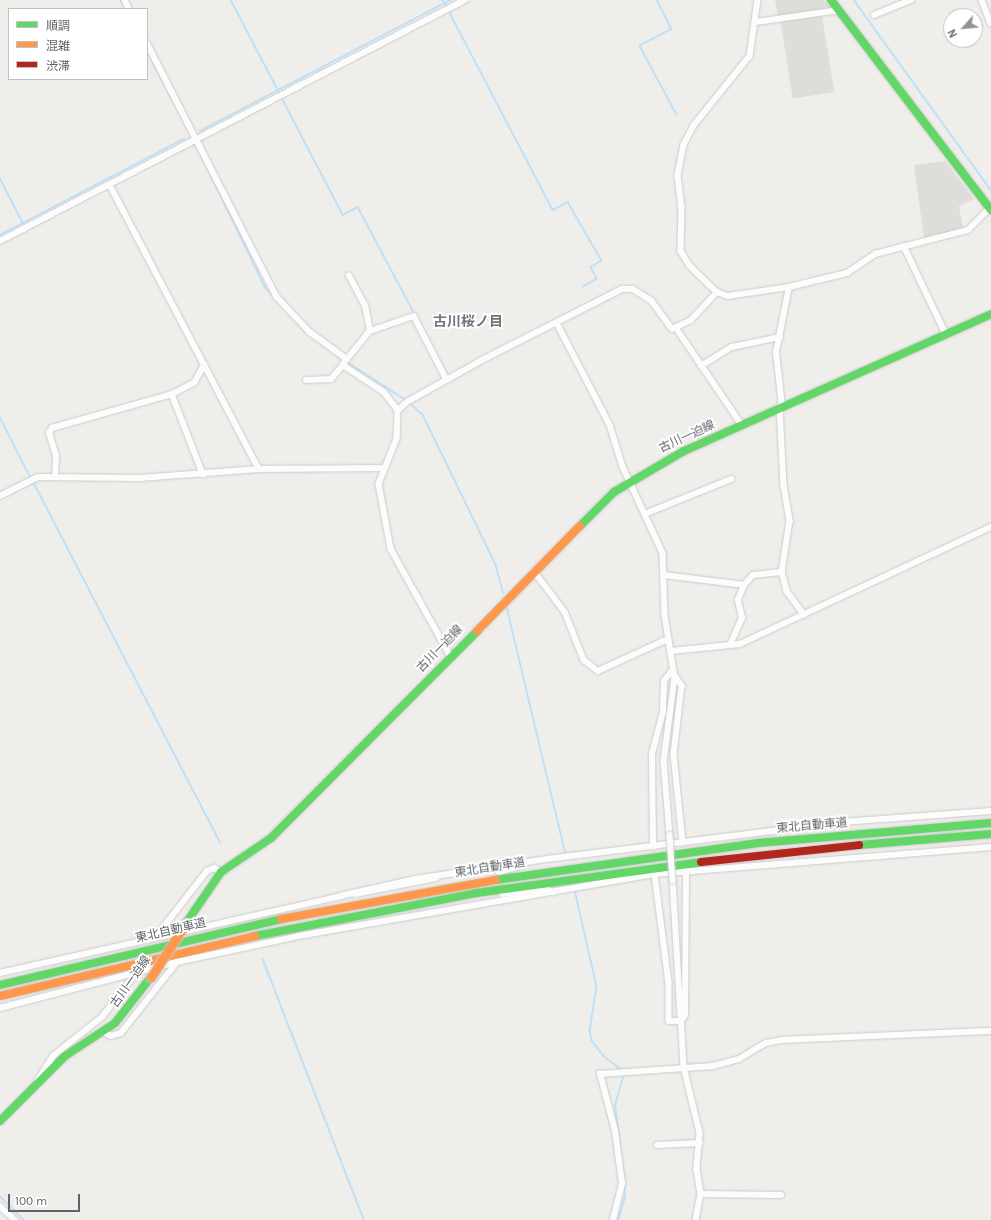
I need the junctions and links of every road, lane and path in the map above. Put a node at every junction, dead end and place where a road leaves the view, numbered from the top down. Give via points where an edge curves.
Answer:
1 (465, 0) edge
2 (758, 0) edge
3 (831, 0) edge
4 (911, 0) edge
5 (982, 0) edge
6 (839, 10) junction
7 (874, 15) dead end
8 (756, 22) junction
9 (991, 23) edge
10 (148, 45) edge
11 (197, 140) junction
12 (110, 185) junction
13 (990, 209) edge
14 (0, 241) edge
15 (904, 246) junction
16 (349, 276) dead end
17 (789, 287) junction
18 (717, 292) junction
19 (990, 315) edge
20 (557, 323) junction
21 (677, 329) junction
22 (370, 331) junction
23 (945, 332) junction
24 (780, 337) junction
25 (345, 362) junction
26 (204, 365) junction
27 (701, 366) junction
28 (306, 380) dead end
29 (447, 380) junction
30 (172, 394) junction
31 (781, 407) junction
32 (398, 410) junction
33 (742, 425) junction
34 (384, 468) junction
35 (259, 470) junction
36 (203, 474) junction
37 (55, 477) junction
38 (731, 479) dead end
39 (630, 480) junction
40 (0, 496) edge
41 (647, 513) junction
42 (991, 527) edge
43 (534, 571) junction
44 (782, 572) junction
45 (664, 575) junction
46 (744, 585) junction
47 (804, 614) junction
48 (668, 639) junction
49 (730, 645) junction
50 (671, 651) junction
51 (450, 655) junction
52 (672, 671) junction
53 (991, 811) edge
54 (991, 823) edge
55 (991, 834) edge
56 (683, 843) junction
57 (653, 847) junction
58 (991, 847) edge
59 (547, 859) junction
60 (686, 870) junction
61 (221, 872) junction
62 (451, 872) junction
63 (499, 872) dead end
64 (655, 874) junction
65 (554, 892) junction
66 (502, 894) dead end
67 (340, 896) junction
68 (440, 911) junction
69 (352, 926) junction
70 (155, 938) junction
71 (177, 962) junction
72 (138, 972) junction
73 (0, 973) edge
74 (0, 985) edge
75 (0, 996) edge
76 (0, 1008) edge
77 (681, 1021) junction
78 (991, 1031) edge
79 (104, 1032) junction
80 (684, 1067) junction
81 (37, 1083) junction
82 (0, 1121) edge
83 (700, 1143) junction
84 (657, 1145) dead end
85 (701, 1194) junction
86 (781, 1195) dead end
87 (0, 1206) edge
88 (15, 1220) edge
89 (613, 1220) edge
90 (696, 1220) edge

1 - 11 street
2 - 8 street
3 - 6 main road
4 - 7 street
5 - 9 street
6 - 8 street
6 - 13 main road
8 - 18 street via 747,62 694,126 684,145 678,176 682,207 681,251 690,266
10 - 11 street
11 - 12 street
11 - 25 street via 277,297 310,332
12 - 14 street
12 - 26 street
13 - 15 street via 968,230
15 - 17 street via 870,256 846,272
15 - 23 street
16 - 22 street via 365,306
17 - 18 street via 728,296
17 - 24 street
18 - 21 street
19 - 23 main road, 古川一迫線
20 - 21 street via 626,288 652,301 672,329
20 - 29 street
20 - 39 street via 610,424
21 - 27 street
22 - 25 street
22 - 29 street via 414,316
23 - 31 main road, 古川一迫線
24 - 27 street via 732,348
24 - 31 street via 776,352
25 - 28 street via 331,379
25 - 32 street via 384,392
26 - 30 street via 194,383
26 - 35 street
27 - 33 street
29 - 32 street via 409,400
30 - 36 street
30 - 37 street via 52,428 49,433 56,456
31 - 33 main road, 古川一迫線
31 - 44 street via 784,486 790,521
32 - 34 street via 397,439
33 - 39 main road, 古川一迫線
34 - 35 street
34 - 51 street via 379,484 391,549
35 - 36 street
36 - 37 street via 140,478
37 - 40 street via 32,478
38 - 41 street
39 - 41 street
39 - 43 main road, 古川一迫線 via 584,518
41 - 45 street via 663,553
42 - 47 street
43 - 48 street via 565,612 584,660 598,671
43 - 51 main road, 古川一迫線
44 - 46 street via 753,575
44 - 47 street via 787,591
45 - 46 street
45 - 48 street
46 - 49 street via 738,600 742,618
47 - 49 street via 740,644
48 - 50 street
49 - 50 street
50 - 52 street
51 - 61 main road, 古川一迫線 via 282,828
52 - 56 street via 682,686 674,754
52 - 57 street via 664,681 663,712 652,754
52 - 77 street, bridge via 675,695 664,761
53 - 56 street
54 - 74 main road, 東北自動車道 via 758,843 558,869 312,912
55 - 75 main road, 東北自動車道 via 760,854 476,893 191,948
56 - 57 street
57 - 59 street
58 - 60 street via 844,853
59 - 62 street
59 - 63 street
60 - 64 street
60 - 77 street via 685,1015
61 - 70 street via 214,868 207,871
61 - 79 main road, 古川一迫線, bridge via 202,895 125,1013
62 - 67 street
62 - 67 street via 389,890
64 - 65 street
64 - 77 street via 669,983 669,1021
65 - 66 street via 546,889
65 - 68 street
67 - 70 street
68 - 69 street
68 - 69 street via 432,909 395,914
69 - 71 street
70 - 73 street
71 - 72 street
71 - 79 street via 121,1033 111,1036
72 - 76 street
72 - 81 street via 102,1017 53,1056
77 - 80 street
78 - 80 street via 782,1040 766,1042 724,1064
79 - 81 main road, 古川一迫線 via 65,1056
80 - 83 street via 696,1109
80 - 89 street via 600,1074 615,1131 622,1182
81 - 82 main road, 古川一迫線
83 - 84 street
83 - 85 street via 697,1169
85 - 86 street
85 - 90 street
87 - 88 street

